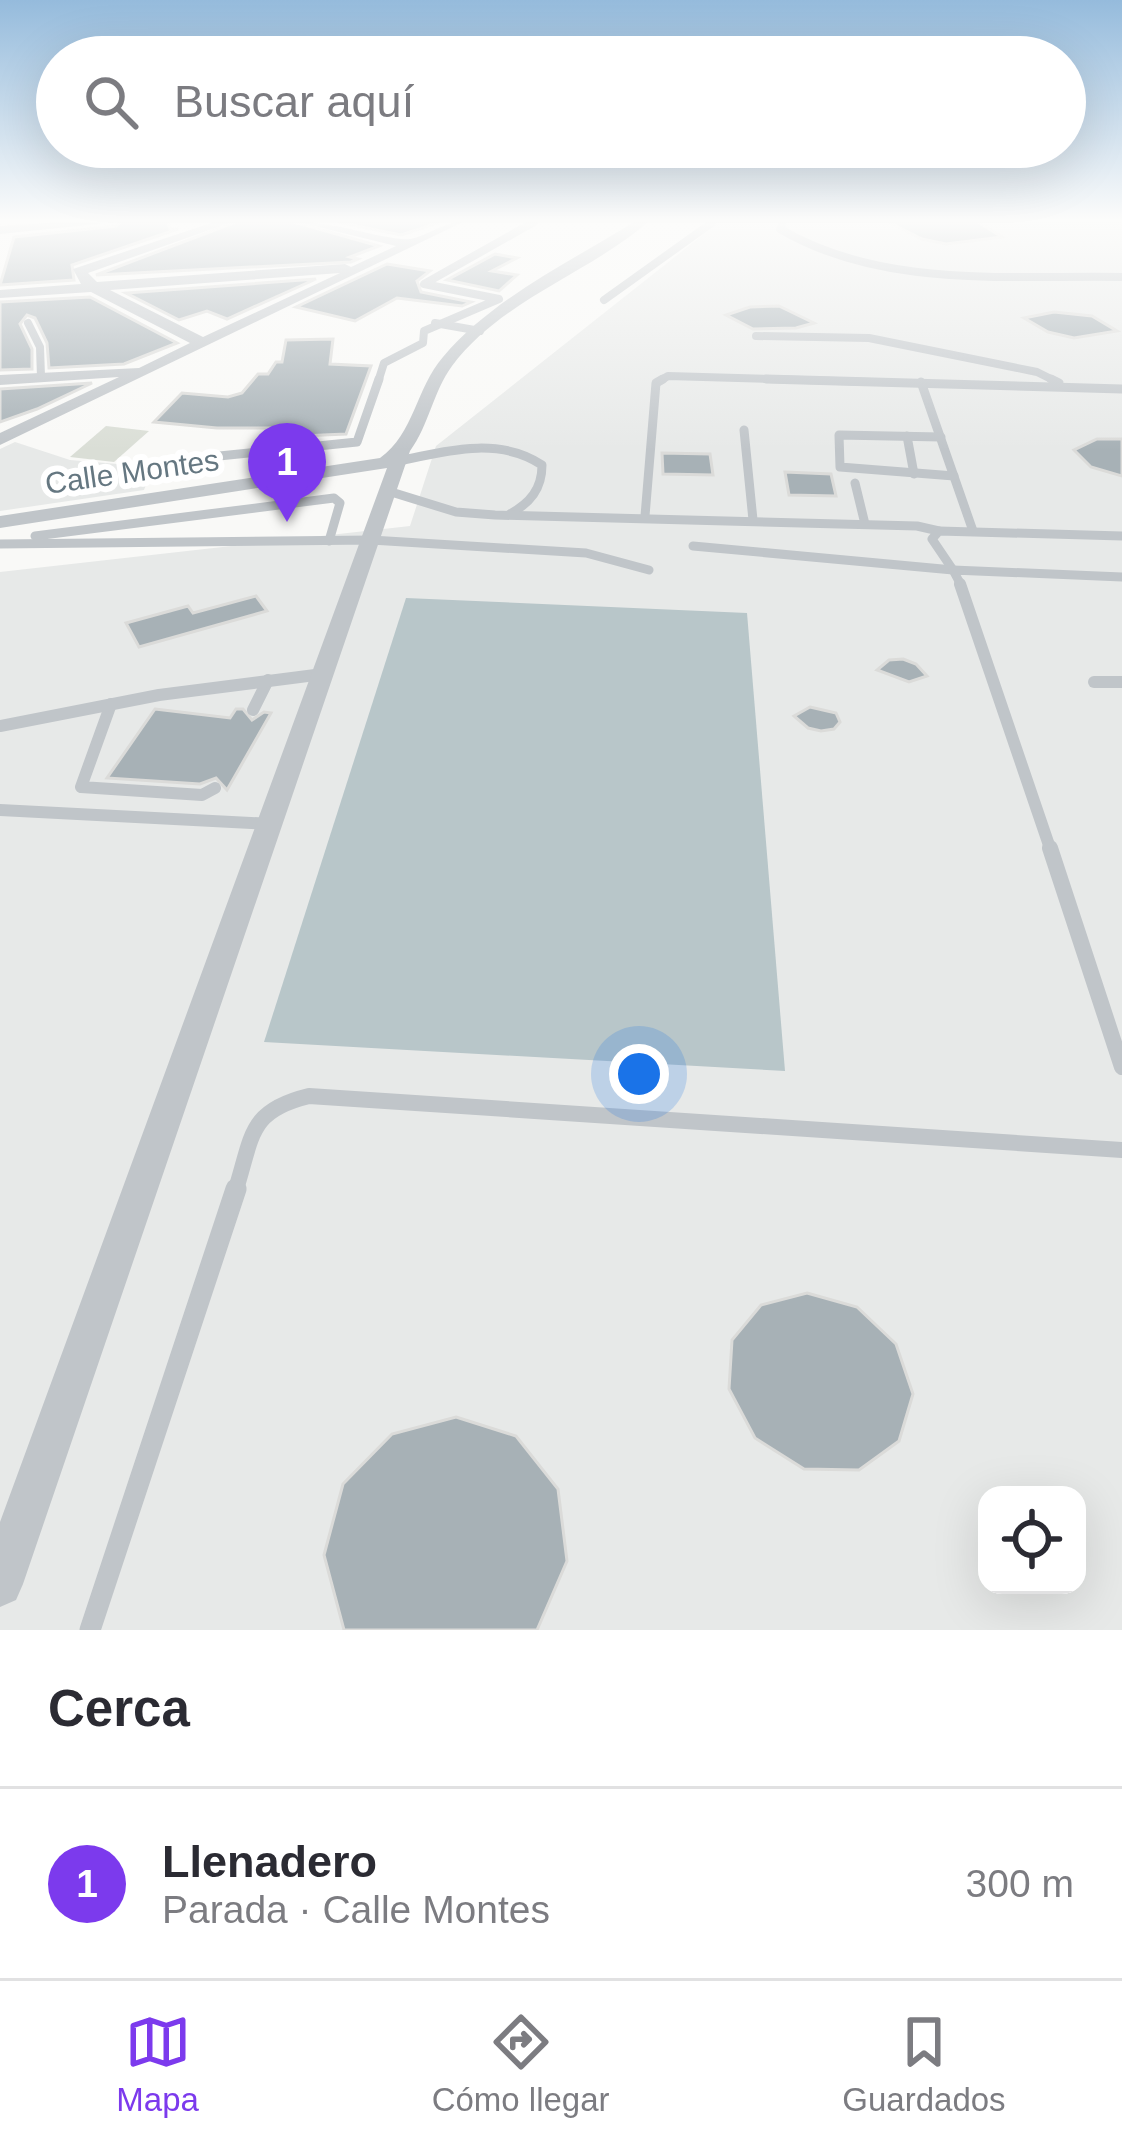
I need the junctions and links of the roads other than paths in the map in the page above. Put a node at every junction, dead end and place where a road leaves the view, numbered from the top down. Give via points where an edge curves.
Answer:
1 (114, 298) edge
2 (297, 298) edge
3 (494, 298) edge
4 (530, 298) edge
5 (607, 298) edge
6 (604, 300) dead end
7 (28, 323) dead end
8 (435, 323) junction
9 (480, 332) junction
10 (756, 336) dead end
11 (203, 344) junction
12 (149, 370) junction
13 (41, 377) junction
14 (0, 380) edge
15 (920, 382) junction
16 (1069, 388) junction
17 (1122, 389) edge
18 (744, 430) dead end
19 (907, 436) junction
20 (941, 437) junction
21 (0, 440) edge
22 (170, 461) dead end
23 (400, 462) junction
24 (914, 474) junction
25 (955, 476) junction
26 (855, 483) dead end
27 (508, 515) junction
28 (645, 516) junction
29 (753, 520) junction
30 (0, 522) edge
31 (866, 524) junction
32 (938, 531) junction
33 (974, 531) junction
34 (1122, 536) edge
35 (371, 540) junction
36 (329, 541) junction
37 (0, 542) edge
38 (693, 546) dead end
39 (649, 570) dead end
40 (953, 570) junction
41 (1122, 577) edge
42 (323, 674) junction
43 (268, 680) junction
44 (1094, 682) dead end
45 (1122, 682) edge
46 (111, 704) junction
47 (253, 710) dead end
48 (0, 726) edge
49 (215, 788) dead end
50 (0, 810) edge
51 (272, 824) junction
52 (1122, 1067) edge
53 (1122, 1150) edge
54 (0, 1584) edge
55 (90, 1630) edge

1 - 11 street
2 - 11 street, Calle Montes
3 - 8 lane via 476,314
4 - 9 street
5 - 6 lane
7 - 13 lane via 40,347
8 - 9 lane
8 - 22 lane via 423,343 384,364 357,442
9 - 23 street via 445,364
10 - 16 lane via 869,338 1037,372
11 - 12 street, Calle Montes
12 - 13 street
12 - 21 street, Calle Montes
13 - 14 street
15 - 16 lane
15 - 20 lane
15 - 28 lane via 661,378
16 - 17 lane
18 - 29 lane
19 - 20 lane
19 - 24 lane
19 - 24 lane via 839,435 840,467
20 - 25 lane
23 - 27 lane via 456,512
23 - 27 lane via 471,450 534,458 543,478 526,506
23 - 30 street, Calle Montes
23 - 35 street
24 - 25 lane
25 - 33 lane
26 - 31 lane
27 - 28 lane
28 - 29 lane
29 - 31 lane
31 - 32 lane
32 - 33 lane
32 - 40 lane via 935,549
33 - 34 lane
35 - 36 lane
35 - 39 lane via 586,553
35 - 42 street
36 - 37 lane
36 - 37 lane via 340,503 334,498
38 - 40 lane
40 - 41 lane
40 - 52 lane
42 - 43 lane
42 - 51 street
43 - 46 lane
43 - 47 lane
44 - 45 lane
46 - 48 lane
46 - 49 lane via 81,787 202,794
50 - 51 lane
51 - 54 street
53 - 55 lane via 309,1096 281,1103 260,1117

